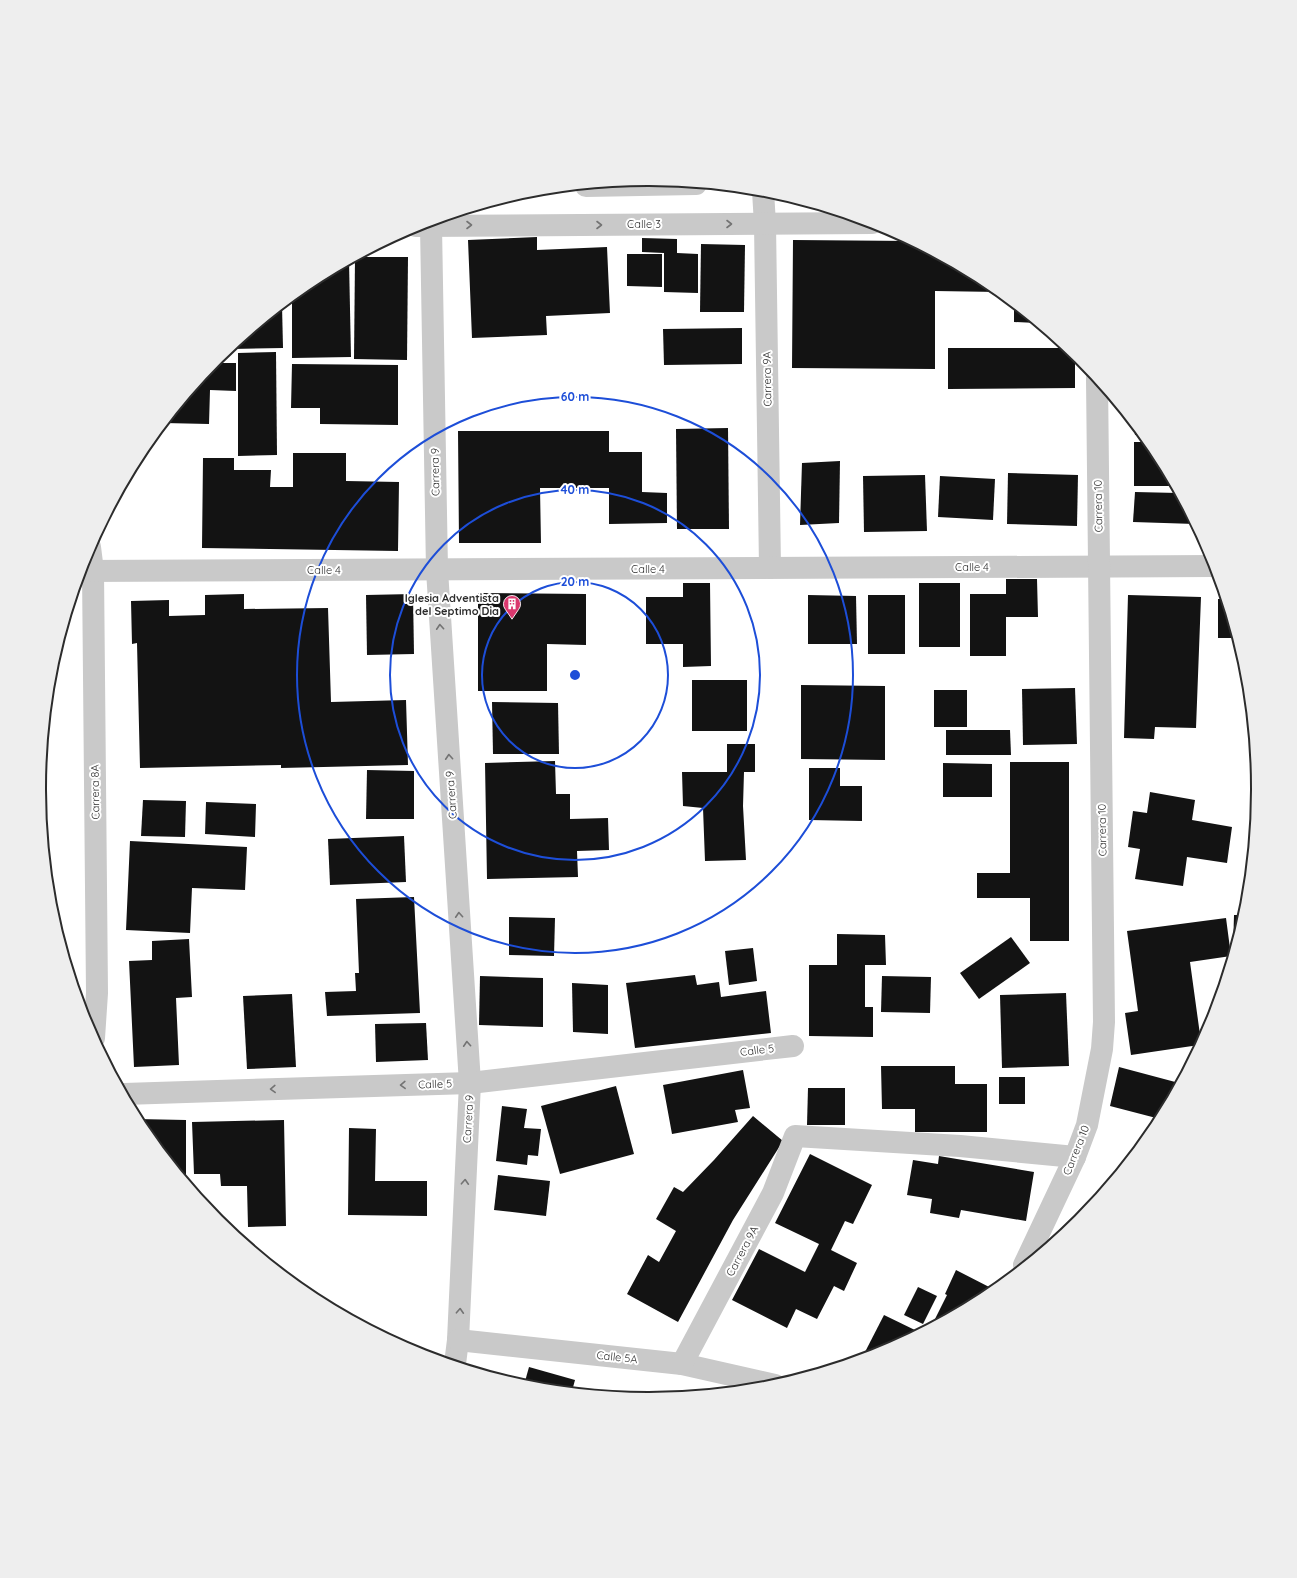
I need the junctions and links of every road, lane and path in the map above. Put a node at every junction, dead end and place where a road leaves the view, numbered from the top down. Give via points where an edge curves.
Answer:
1 (764, 198) edge
2 (856, 223) edge
3 (766, 224) junction
4 (434, 226) edge
5 (423, 230) edge
6 (1097, 388) edge
7 (1208, 566) edge
8 (1099, 567) junction
9 (770, 568) junction
10 (436, 570) junction
11 (87, 571) edge
12 (95, 1026) edge
13 (793, 1046) dead end
14 (470, 1083) junction
15 (129, 1094) edge
16 (1075, 1157) junction
17 (1028, 1257) edge
18 (458, 1340) junction
19 (455, 1360) edge
20 (682, 1364) junction
21 (758, 1381) edge

1 - 3 street, Carrera 9A
2 - 3 street, Calle 3
4 -> 3 street, Calle 3
3 - 9 street, Carrera 9A
5 - 10 street, Carrera 9
6 - 8 street, Carrera 10
7 - 8 street, Calle 4
8 - 9 street, Calle 4
8 - 16 street, Carrera 10 via 1104,1022 1102,1049 1087,1125
9 - 10 street, Calle 4
10 - 11 street, Calle 4
14 -> 10 street, Carrera 9
11 - 12 street, Carrera 8A via 97,993
13 - 14 street, Calle 5
14 -> 15 street, Calle 5
18 -> 14 street, Carrera 9
16 - 17 street, Carrera 10
16 - 20 street, Carrera 9A via 960,1146 795,1136 773,1193
18 - 19 street, Carrera 9
18 - 20 street, Calle 5A
20 - 21 street, Calle 5A

